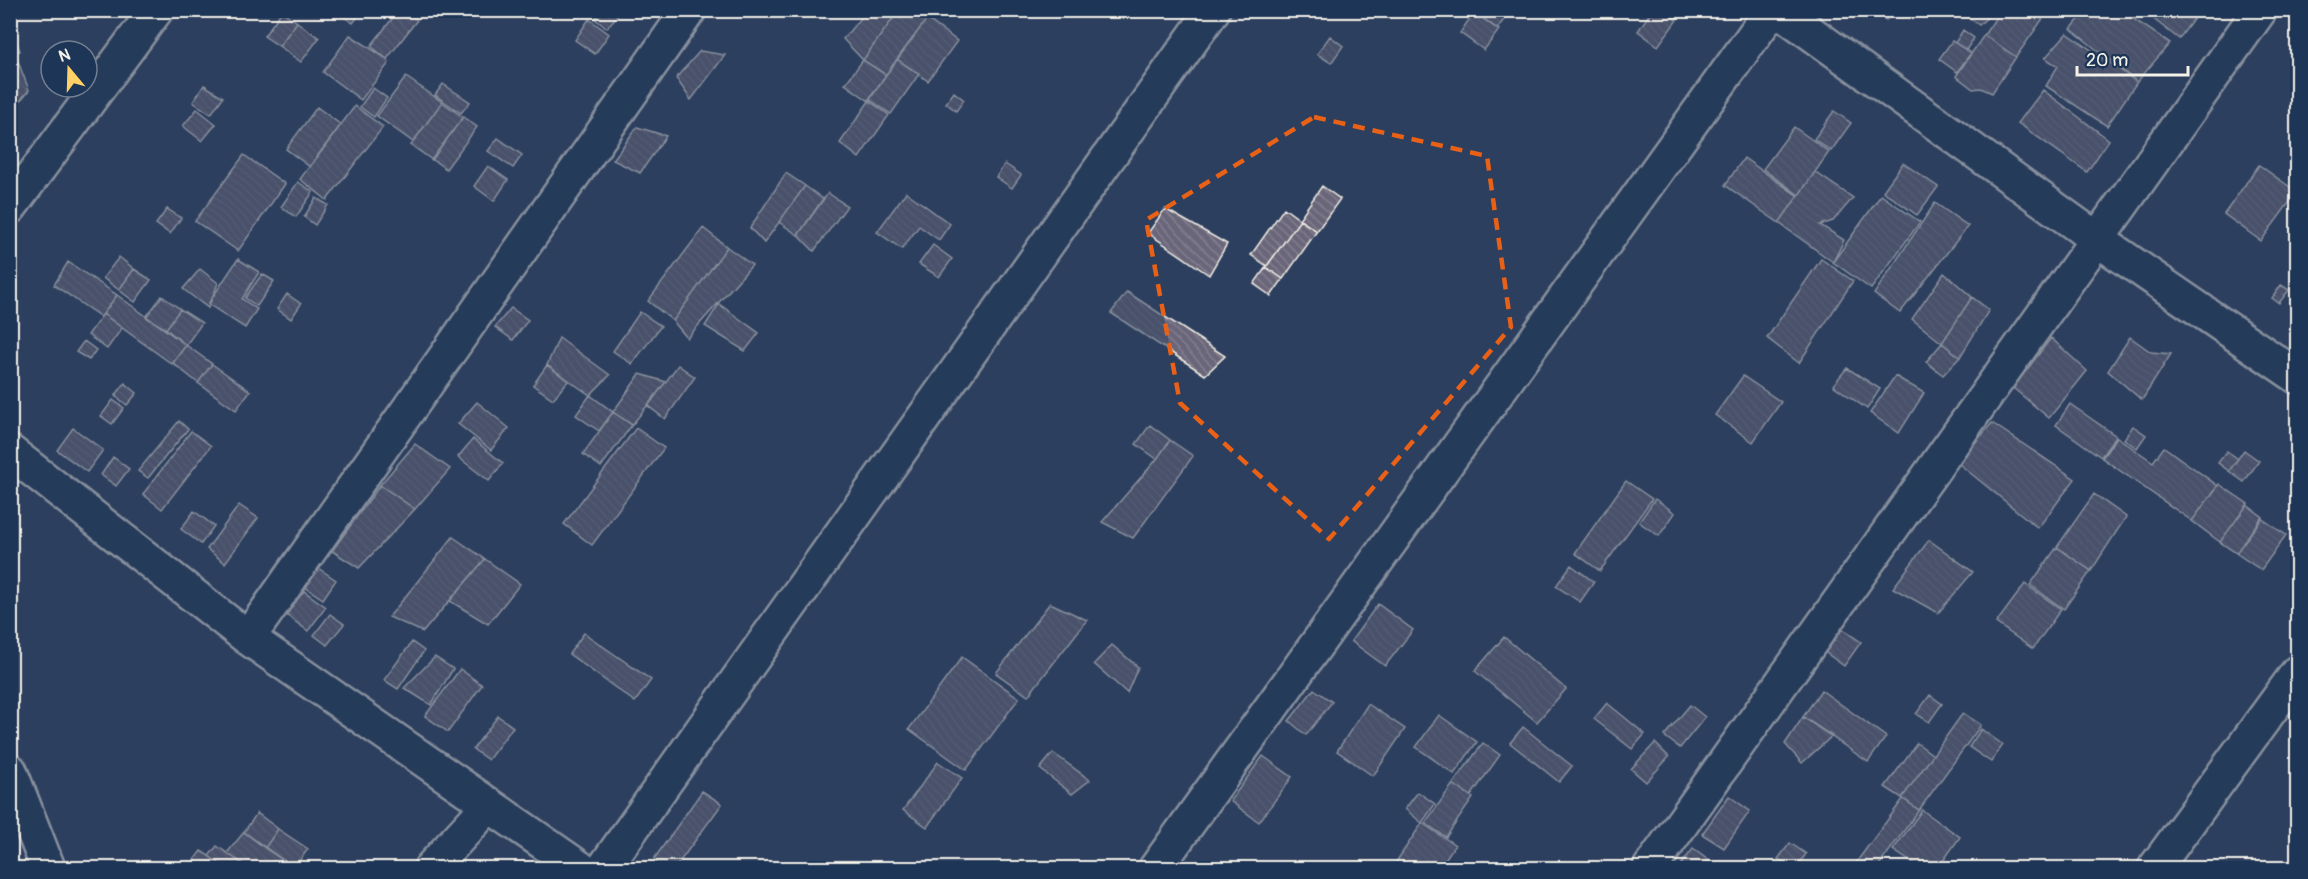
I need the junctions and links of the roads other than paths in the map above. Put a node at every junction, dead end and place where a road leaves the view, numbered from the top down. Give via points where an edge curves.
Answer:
1 (156, 10) edge
2 (689, 10) edge
3 (1213, 10) edge
4 (1772, 10) edge
5 (1779, 10) edge
6 (2260, 10) edge
7 (10, 207) edge
8 (2098, 240) junction
9 (2298, 377) edge
10 (10, 452) edge
11 (248, 638) junction
12 (2298, 672) edge
13 (10, 771) edge
14 (489, 805) junction
15 (48, 868) edge
16 (431, 868) edge
17 (580, 868) edge
18 (604, 868) edge
19 (1156, 868) edge
20 (1650, 868) edge
21 (2156, 868) edge

1 - 7 street
2 - 11 street
3 - 18 street
4 - 19 street
5 - 8 street
6 - 8 street
8 - 9 street
8 - 20 street
10 - 11 street
11 - 14 street
12 - 21 street
13 - 15 street
14 - 16 street
14 - 17 street

